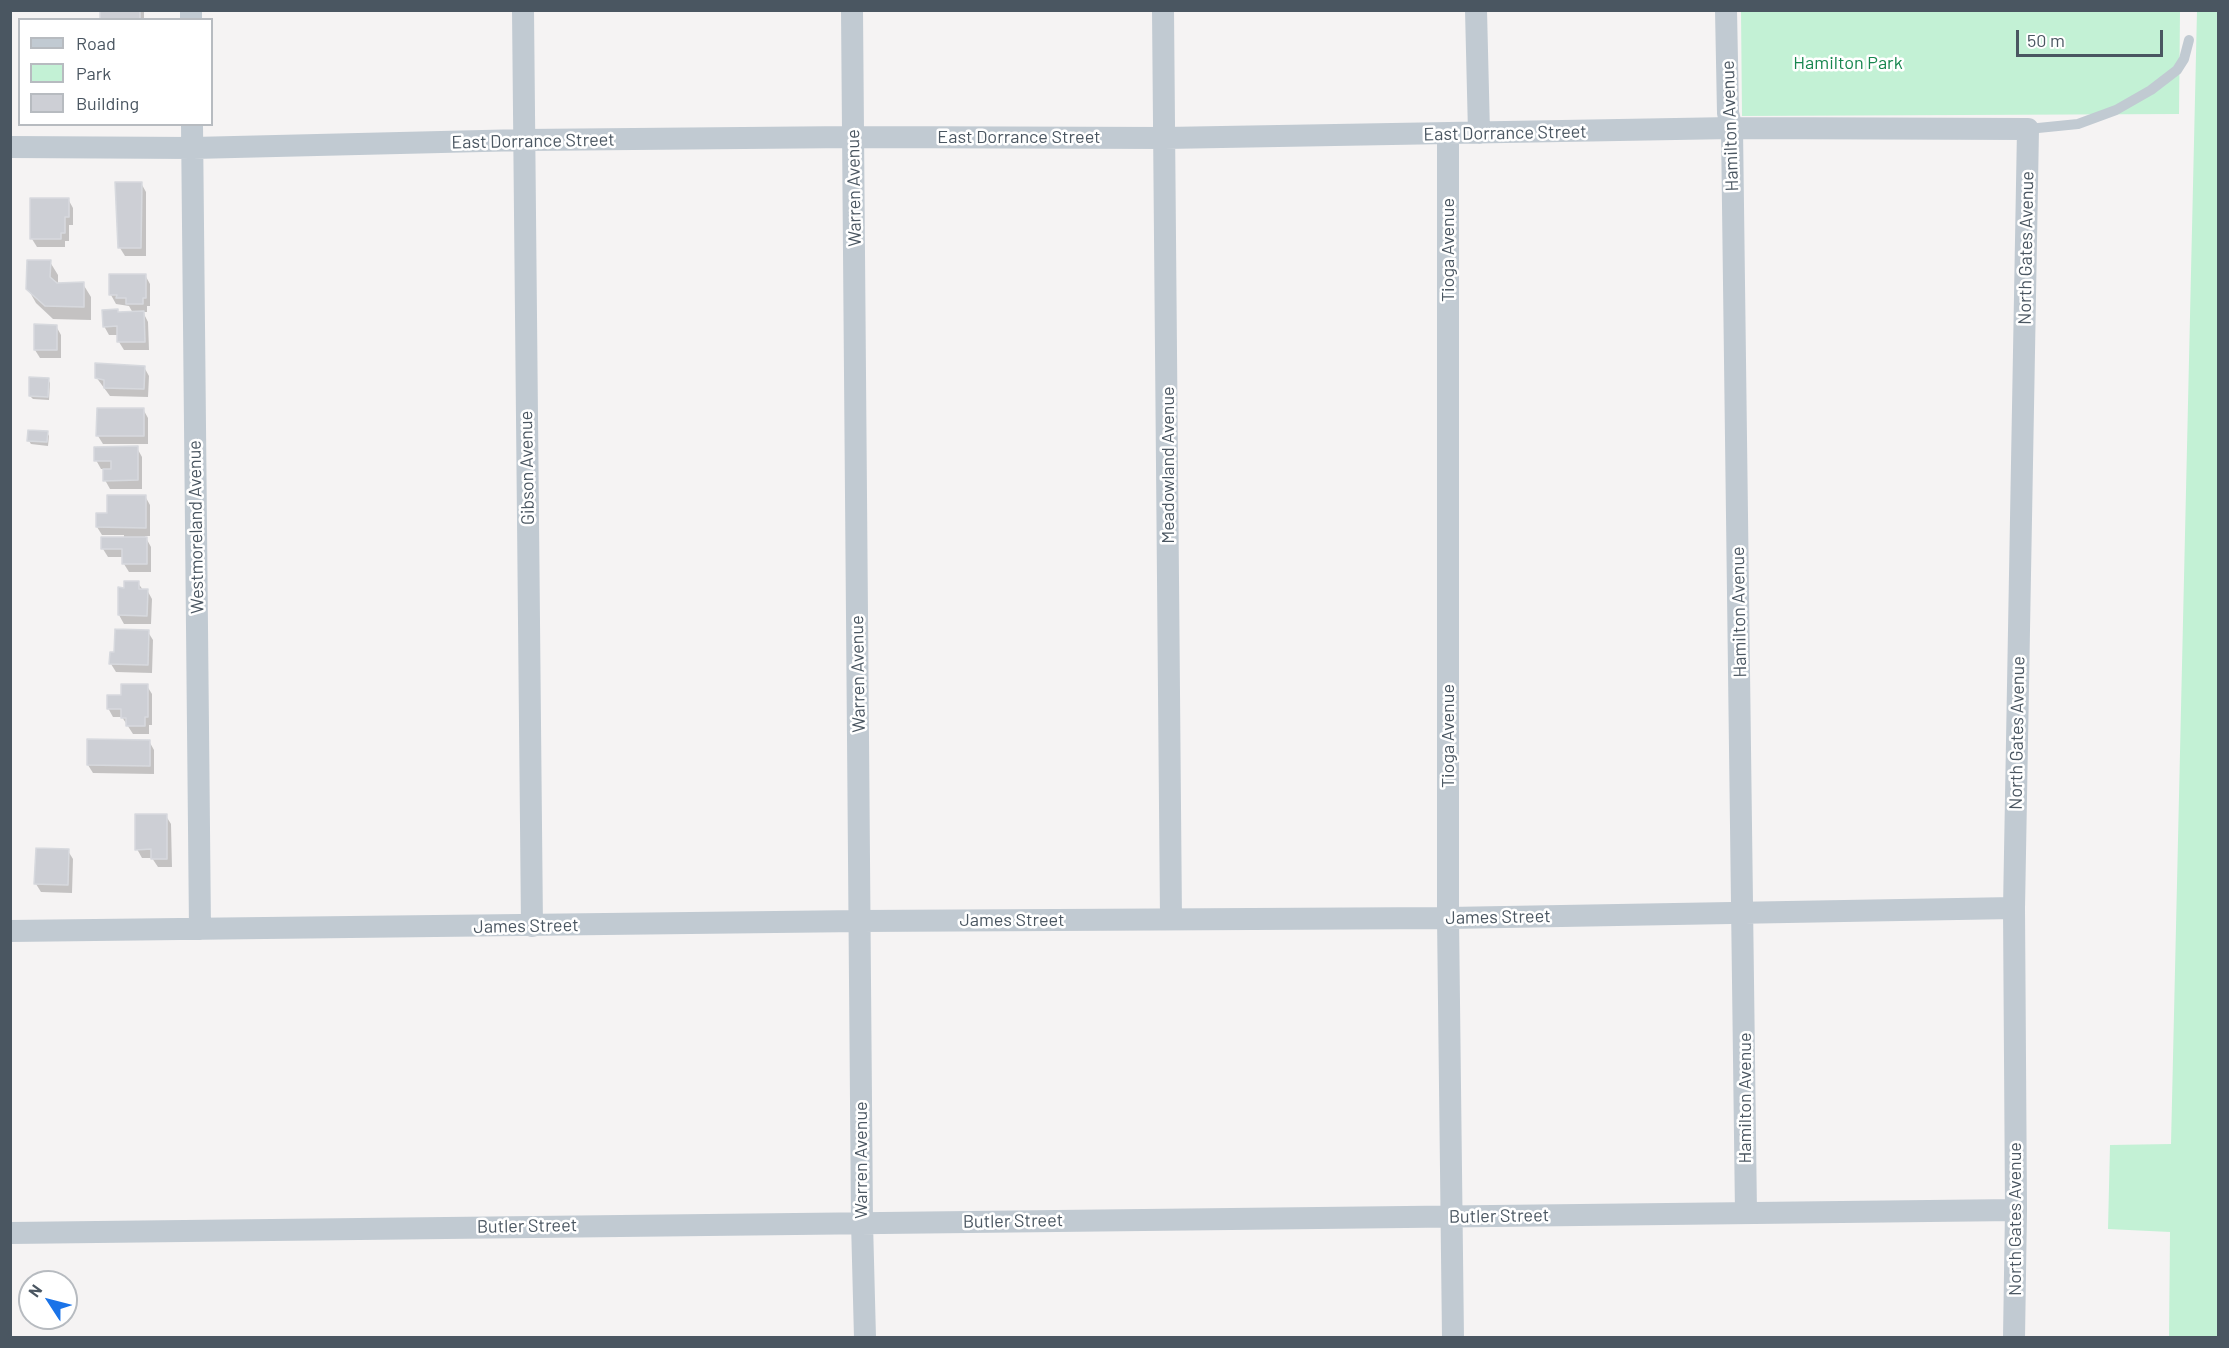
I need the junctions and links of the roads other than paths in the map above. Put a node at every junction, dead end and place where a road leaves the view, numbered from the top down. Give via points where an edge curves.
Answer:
1 (523, 10) edge
2 (852, 10) edge
3 (1163, 10) edge
4 (1476, 10) edge
5 (1726, 10) edge
6 (2189, 40) dead end
7 (192, 126) edge
8 (1732, 128) junction
9 (2028, 129) junction
10 (1479, 133) junction
11 (1448, 134) junction
12 (853, 137) junction
13 (1165, 138) junction
14 (524, 140) junction
15 (10, 147) edge
16 (193, 148) junction
17 (2014, 909) junction
18 (1744, 912) junction
19 (1448, 918) junction
20 (1171, 919) junction
21 (861, 921) junction
22 (532, 926) junction
23 (200, 929) junction
24 (10, 931) edge
25 (2016, 1210) junction
26 (1746, 1214) junction
27 (1451, 1217) junction
28 (862, 1222) junction
29 (10, 1233) edge
30 (865, 1338) edge
31 (1453, 1338) edge
32 (2014, 1338) edge

1 - 14 street, Gibson Avenue
2 - 12 street, Warren Avenue
3 - 13 street, Meadowland Avenue
4 - 10 street
5 - 8 street, Hamilton Avenue via 1728,113
6 - 9 lane via 2177,70 2116,110 2078,124
7 - 16 street, Westmoreland Avenue
8 - 9 street, East Dorrance Street
8 - 10 street, East Dorrance Street
8 - 18 street, Hamilton Avenue
9 - 17 street, North Gates Avenue
10 - 11 street, East Dorrance Street
11 - 13 street, East Dorrance Street
11 - 19 street, Tioga Avenue
12 - 13 street, East Dorrance Street
12 - 14 street, East Dorrance Street
12 - 21 street, Warren Avenue
13 - 20 street, Meadowland Avenue
14 - 16 street, East Dorrance Street
14 - 22 street, Gibson Avenue
15 - 16 street, East Dorrance Street
16 - 23 street, Westmoreland Avenue
17 - 18 street, James Street
17 - 25 street, North Gates Avenue
18 - 19 street, James Street
18 - 26 street, Hamilton Avenue
19 - 20 street, James Street
19 - 27 street, Tioga Avenue
20 - 21 street, James Street
21 - 22 street, James Street
21 - 28 street, Warren Avenue
22 - 23 street, James Street
23 - 24 street, James Street
25 - 26 street, Butler Street
25 - 32 street, North Gates Avenue
26 - 27 street, Butler Street
27 - 28 street, Butler Street
27 - 31 street, Tioga Avenue
28 - 29 street, Butler Street
28 - 30 street, Warren Avenue

